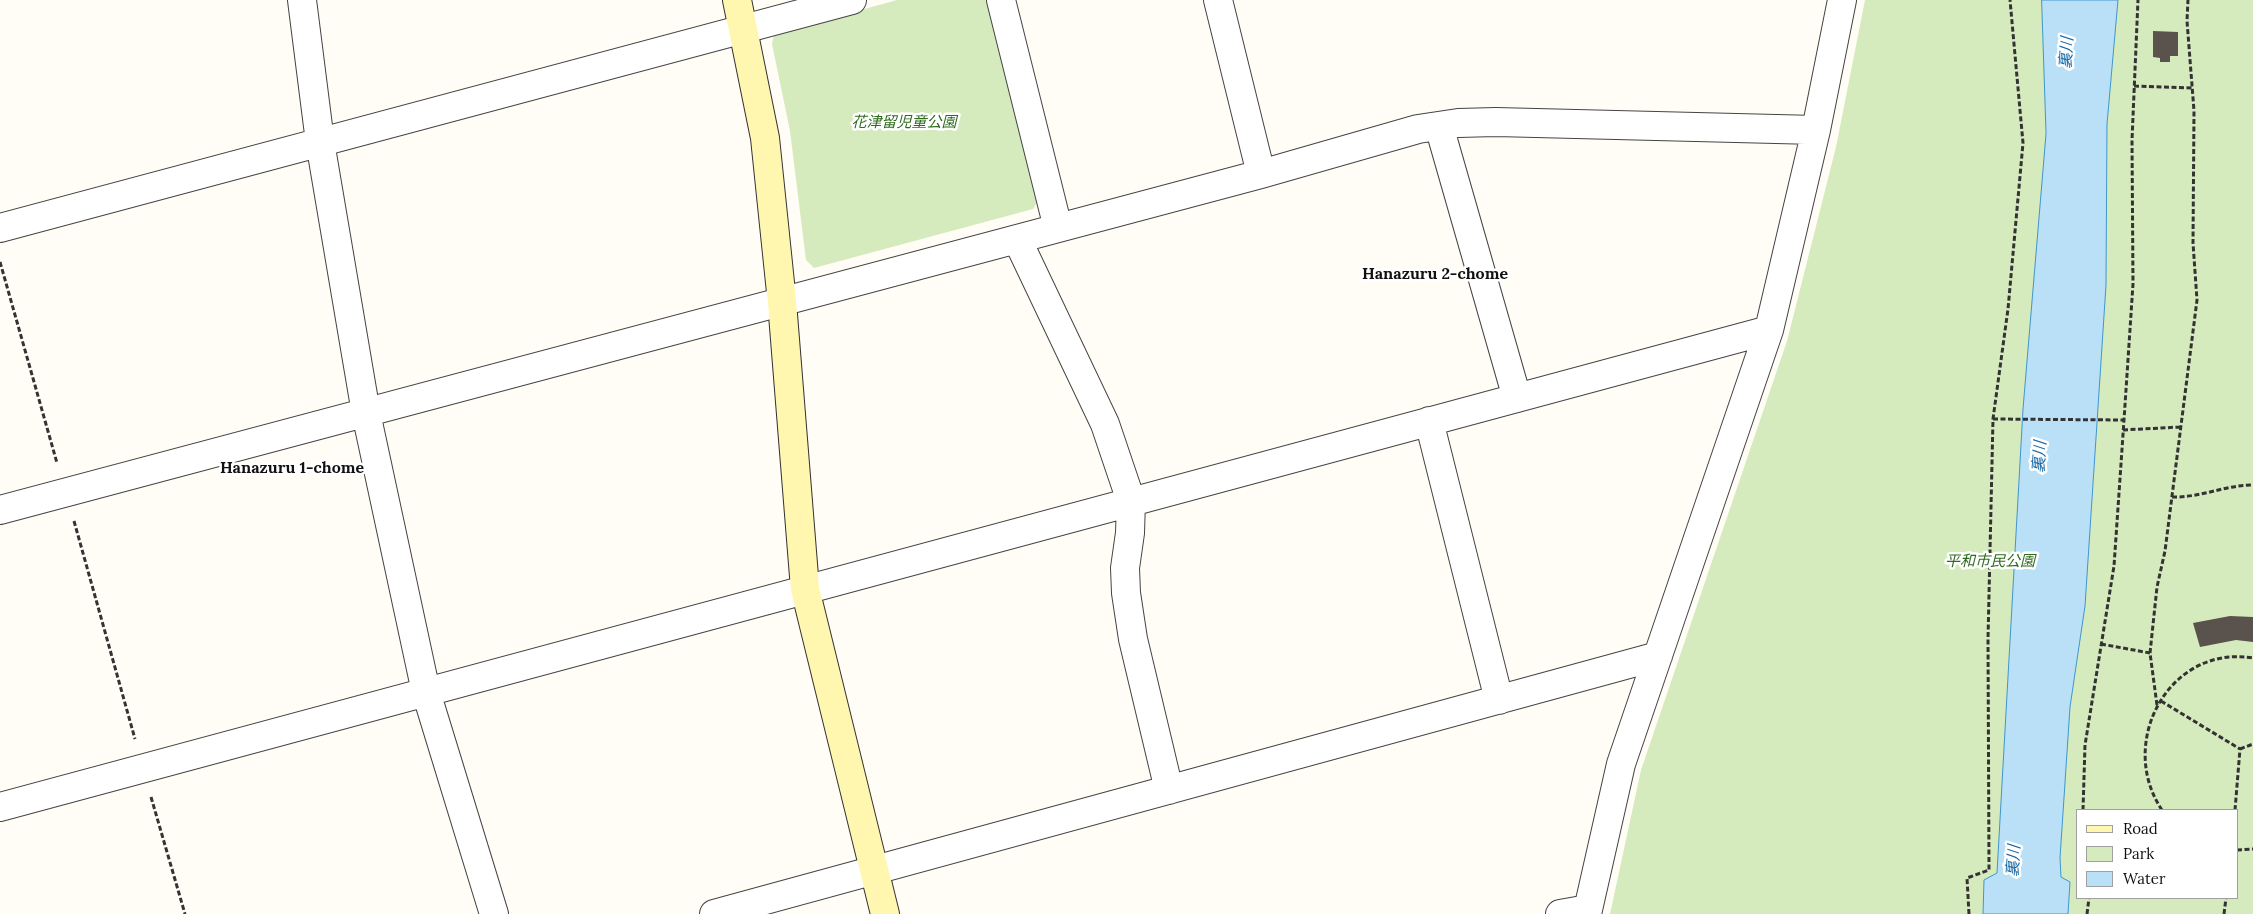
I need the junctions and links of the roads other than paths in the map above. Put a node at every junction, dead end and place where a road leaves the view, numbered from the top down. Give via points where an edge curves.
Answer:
1 (302, 0) edge
2 (738, 0) edge
3 (852, 0) edge
4 (1001, 0) edge
5 (1218, 0) edge
6 (1842, 0) edge
7 (744, 30) junction
8 (1439, 126) junction
9 (1816, 130) junction
10 (320, 142) junction
11 (1261, 174) junction
12 (0, 228) edge
13 (1058, 228) junction
14 (1017, 239) junction
15 (782, 302) junction
16 (1769, 330) junction
17 (1517, 398) junction
18 (366, 413) junction
19 (1429, 421) junction
20 (1131, 501) junction
21 (0, 510) edge
22 (805, 589) junction
23 (1658, 656) junction
24 (426, 692) junction
25 (1499, 700) junction
26 (1169, 790) junction
27 (0, 807) edge
28 (874, 870) junction
29 (1587, 911) edge
30 (494, 914) edge
31 (714, 914) edge
32 (885, 914) edge
33 (1560, 914) edge

1 - 10 street
2 - 7 street
3 - 7 street
4 - 13 street
5 - 11 street
6 - 9 street
7 - 10 street
7 - 15 street via 765,138
8 - 9 street via 1496,122
8 - 11 street via 1418,129
8 - 17 street
9 - 16 street
10 - 12 street
10 - 18 street
11 - 13 street
13 - 14 street
14 - 15 street
14 - 20 street via 1104,424
15 - 18 street
15 - 22 street
16 - 17 street
16 - 23 street
17 - 19 street
18 - 21 street
18 - 24 street
19 - 20 street
19 - 25 street
20 - 22 street
20 - 26 street via 1126,593 1133,639
22 - 24 street
22 - 28 street
23 - 25 street
23 - 29 street via 1622,764
24 - 27 street
24 - 30 street
25 - 26 street
26 - 28 street
28 - 31 street
28 - 32 street
29 - 33 street

